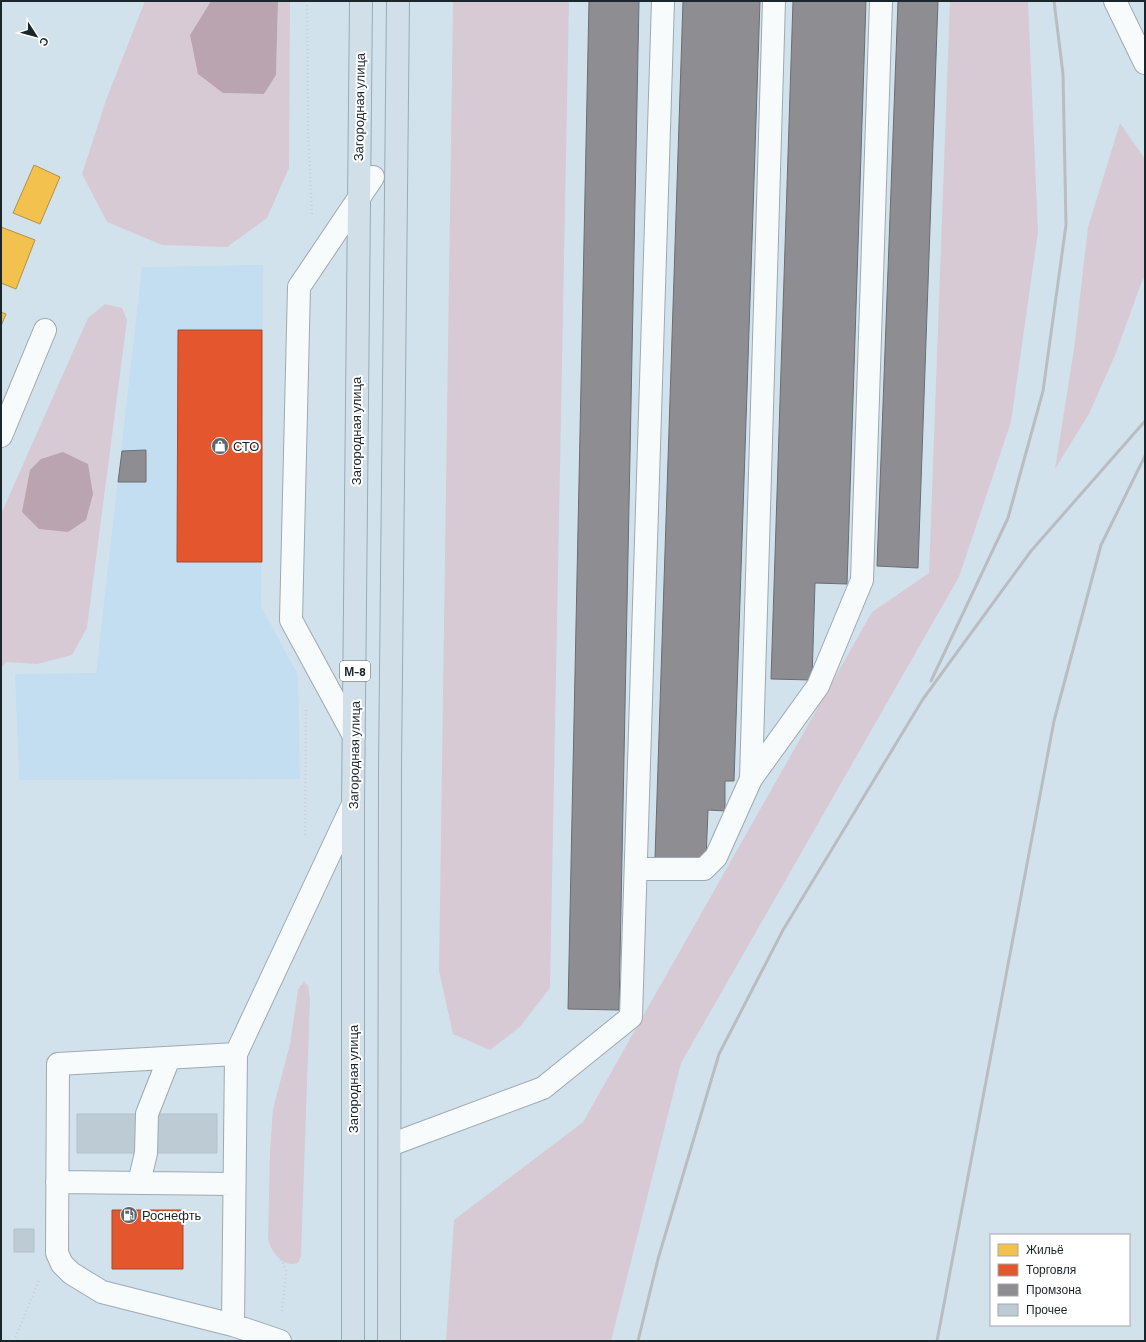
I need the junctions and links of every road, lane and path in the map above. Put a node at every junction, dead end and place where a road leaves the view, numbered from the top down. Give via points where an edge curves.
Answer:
1 (308, 1) edge
2 (360, 1) edge
3 (398, 1) edge
4 (663, 1) edge
5 (774, 1) edge
6 (881, 1) edge
7 (1115, 1) edge
8 (1145, 63) edge
9 (373, 177) dead end
10 (358, 200) junction
11 (311, 218) dead end
12 (45, 330) dead end
13 (1, 436) edge
14 (354, 736) junction
15 (751, 779) junction
16 (353, 804) junction
17 (637, 869) junction
18 (236, 1054) junction
19 (169, 1058) junction
20 (390, 1145) junction
21 (57, 1182) junction
22 (139, 1183) junction
23 (234, 1184) junction
24 (232, 1325) junction
25 (280, 1341) edge
26 (353, 1341) edge
27 (389, 1341) edge

1 - 11 path via 308,127 313,210
2 - 10 highway, Загородная улица / М-8
3 - 20 highway via 390,768
4 - 17 street
5 - 15 street
6 - 15 street via 862,580 818,686
7 - 8 street
9 - 10 street
10 - 14 highway, Загородная улица / М-8
10 - 14 street via 299,288 292,620
12 - 13 street
14 - 16 highway, Загородная улица / М-8
15 - 17 street via 716,857 704,869
16 - 18 street
16 - 26 highway, Загородная улица / М-8
17 - 20 street via 631,1017 543,1088
18 - 19 street
18 - 23 street
19 - 21 street via 58,1064
19 - 22 street via 147,1114 146,1153
20 - 27 highway
21 - 22 street
21 - 24 street via 57,1253 62,1264 71,1273 102,1292
22 - 23 street
23 - 24 street
24 - 25 street

